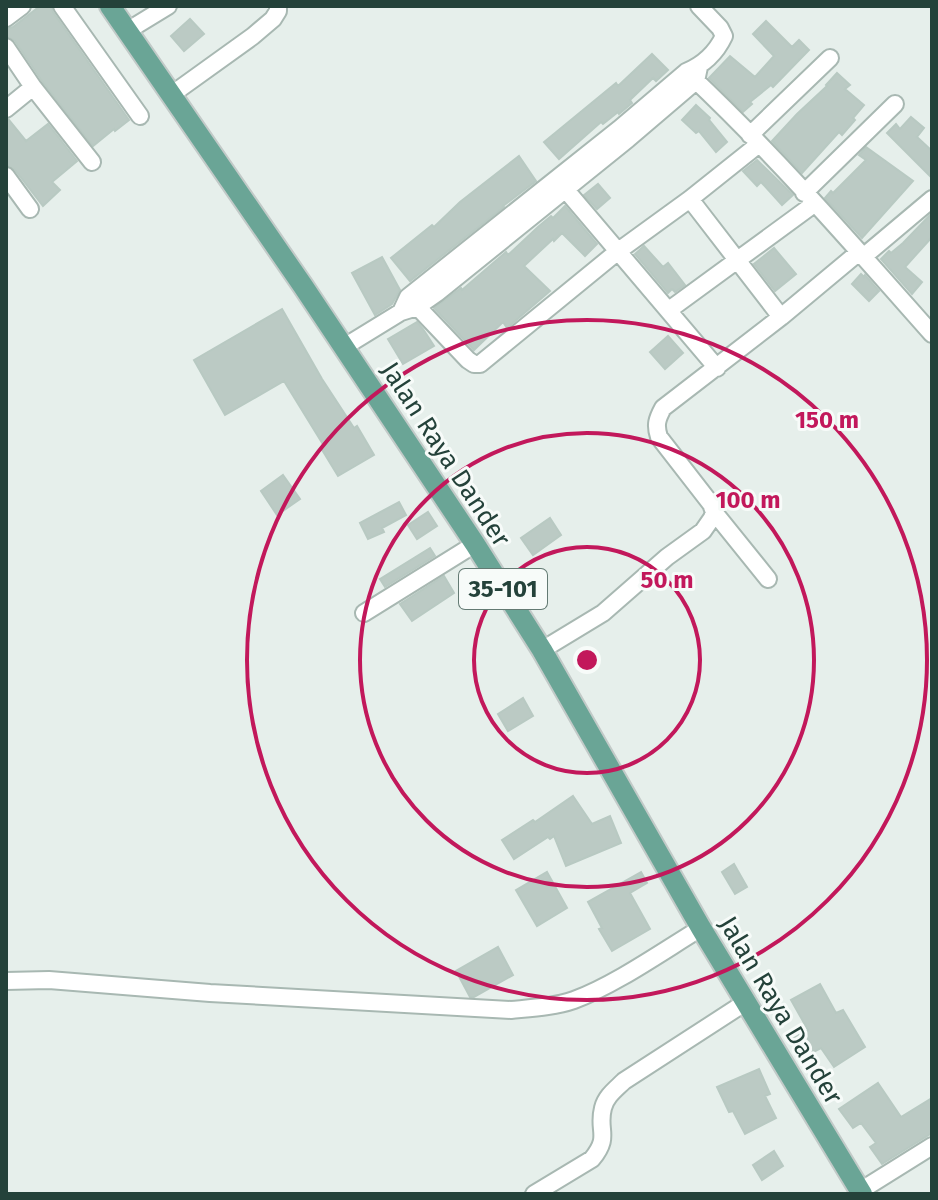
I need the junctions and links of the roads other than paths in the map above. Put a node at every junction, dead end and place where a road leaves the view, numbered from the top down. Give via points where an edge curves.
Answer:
1 (22, 6) edge
2 (62, 6) edge
3 (110, 6) edge
4 (168, 6) edge
5 (278, 6) edge
6 (699, 6) edge
7 (6, 18) edge
8 (127, 31) junction
9 (6, 47) edge
10 (830, 58) dead end
11 (694, 73) junction
12 (33, 87) junction
13 (171, 95) junction
14 (895, 104) dead end
15 (6, 109) edge
16 (140, 116) dead end
17 (755, 139) junction
18 (92, 162) dead end
19 (6, 176) edge
20 (561, 184) junction
21 (809, 198) junction
22 (690, 199) junction
23 (932, 199) edge
24 (30, 209) dead end
25 (617, 252) junction
26 (861, 254) junction
27 (738, 261) junction
28 (409, 305) junction
29 (669, 310) junction
30 (781, 317) junction
31 (932, 334) edge
32 (344, 347) junction
33 (717, 368) junction
34 (714, 512) junction
35 (475, 544) junction
36 (768, 579) dead end
37 (364, 613) dead end
38 (542, 650) junction
39 (701, 928) junction
40 (6, 981) edge
41 (746, 1002) junction
42 (932, 1146) edge
43 (861, 1193) edge
44 (534, 1194) edge

1 - 7 street
2 - 16 street
3 - 8 main road, Jalan Raya Dander / 35-101
4 - 8 street
5 - 13 street via 273,19 253,36
6 - 11 street via 724,36
8 - 13 main road, Jalan Raya Dander / 35-101
9 - 12 street
10 - 17 street
11 - 17 street
11 - 20 street
12 - 15 street
12 - 18 street
13 - 32 main road, Jalan Raya Dander / 35-101
14 - 21 street
17 - 21 street
17 - 22 street
19 - 24 street
20 - 25 street
20 - 28 street
21 - 26 street
21 - 27 street
22 - 25 street
22 - 27 street
23 - 26 street
25 - 28 street via 480,364 468,360
25 - 29 street
26 - 30 street
26 - 31 street
27 - 29 street
27 - 30 street
28 - 32 street
29 - 33 street
30 - 33 street
32 - 35 main road, Jalan Raya Dander / 35-101
33 - 34 street via 663,408 656,422 663,445
34 - 36 street
34 - 38 street via 703,531 615,604
35 - 37 street
35 - 38 main road, Jalan Raya Dander / 35-101
38 - 39 main road, Jalan Raya Dander / 35-101
39 - 40 street via 575,999 511,1010
39 - 41 main road, Jalan Raya Dander / 35-101
41 - 43 main road, Jalan Raya Dander / 35-101
41 - 44 street via 624,1081 603,1107 598,1152
42 - 43 street

